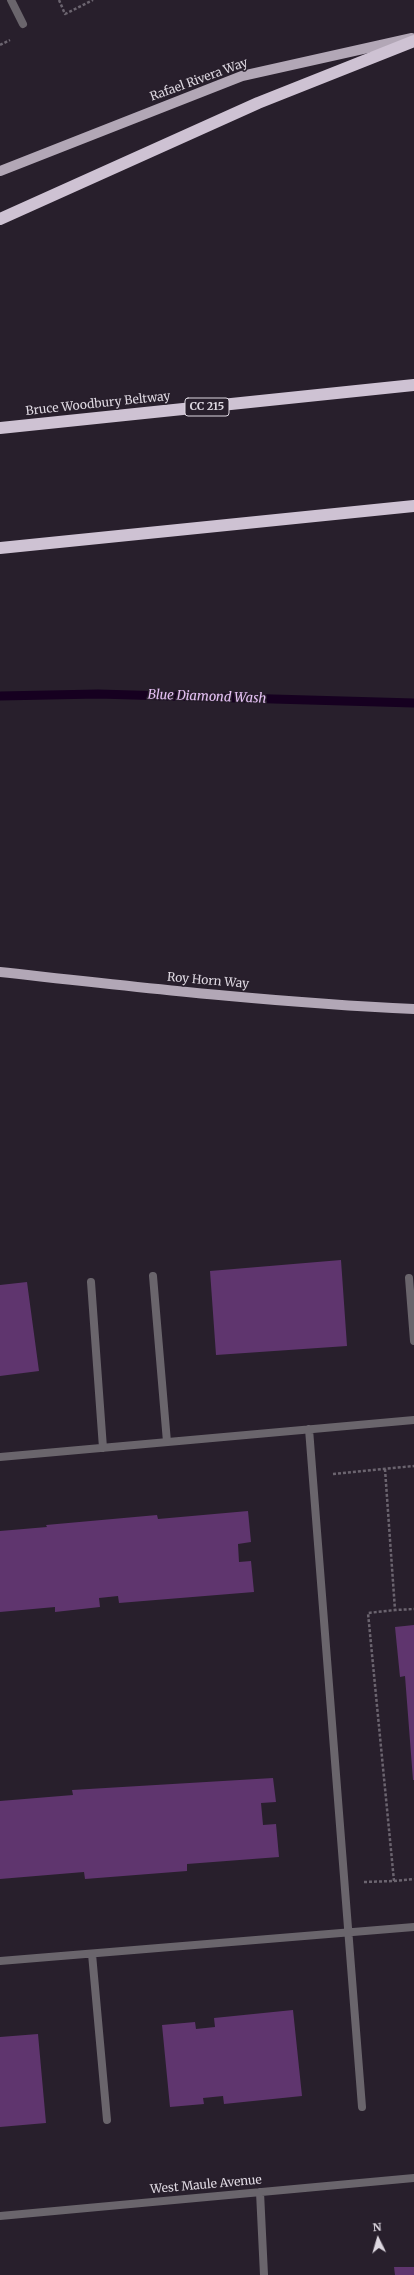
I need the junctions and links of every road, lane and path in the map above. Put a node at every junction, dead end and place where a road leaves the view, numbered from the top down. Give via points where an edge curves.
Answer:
1 (11, 0) edge
2 (58, 0) edge
3 (93, 0) edge
4 (23, 24) dead end
5 (414, 37) edge
6 (414, 41) edge
7 (0, 171) edge
8 (0, 219) edge
9 (414, 385) edge
10 (0, 428) edge
11 (414, 506) edge
12 (0, 548) edge
13 (0, 972) edge
14 (414, 1009) edge
15 (153, 1276) dead end
16 (408, 1278) dead end
17 (90, 1282) dead end
18 (414, 1340) edge
19 (414, 1420) edge
20 (309, 1429) junction
21 (167, 1442) junction
22 (103, 1448) junction
23 (0, 1457) edge
24 (414, 1466) edge
25 (385, 1469) junction
26 (312, 1476) junction
27 (414, 1609) edge
28 (395, 1610) junction
29 (414, 1879) edge
30 (394, 1881) junction
31 (345, 1883) junction
32 (414, 1927) edge
33 (348, 1932) junction
34 (92, 1954) junction
35 (0, 1961) edge
36 (362, 2107) dead end
37 (107, 2120) dead end
38 (414, 2178) edge
39 (260, 2192) junction
40 (0, 2216) edge
41 (264, 2275) edge

1 - 4 street
2 - 3 path via 65,14
5 - 7 main road, Rafael Rivera Way via 242,76
6 - 8 highway via 258,103
9 - 10 highway, Bruce Woodbury Beltway / CC 215
11 - 12 highway
13 - 14 main road, Roy Horn Way via 183,992
15 - 21 street
16 - 18 street
17 - 22 street
19 - 20 street
20 - 21 street
20 - 26 street
21 - 22 street
22 - 23 street
24 - 25 path
25 - 26 path
25 - 28 path
26 - 31 street
27 - 28 path
28 - 30 path via 368,1613
29 - 30 path
30 - 31 path
31 - 33 street
32 - 33 street
33 - 34 street
33 - 36 street
34 - 35 street
34 - 37 street
38 - 39 street, West Maule Avenue
39 - 40 street, West Maule Avenue
39 - 41 street

